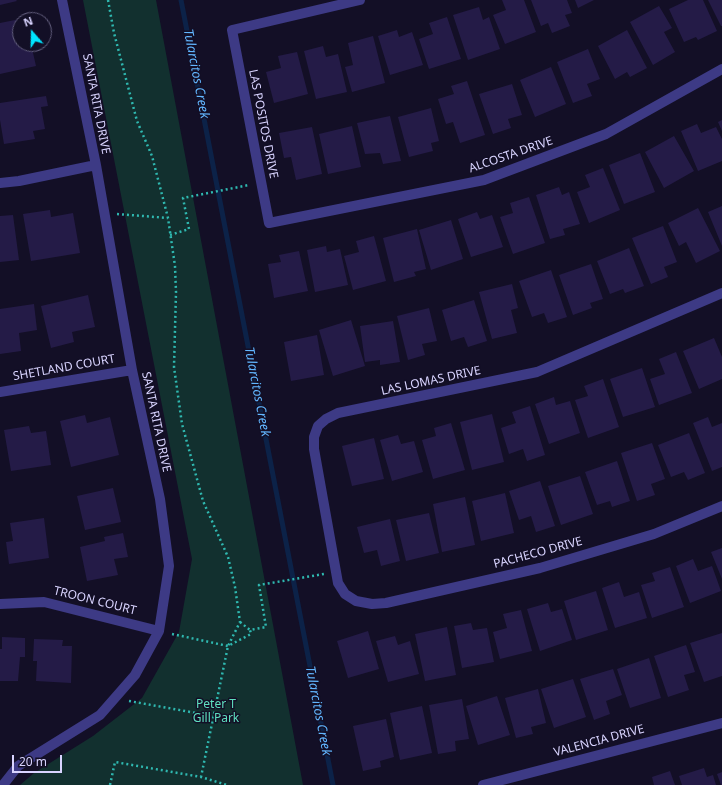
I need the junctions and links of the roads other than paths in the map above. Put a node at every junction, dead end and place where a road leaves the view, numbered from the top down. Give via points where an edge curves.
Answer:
1 (62, 0) edge
2 (360, 0) edge
3 (722, 69) edge
4 (96, 165) junction
5 (0, 183) edge
6 (269, 223) joint
7 (722, 293) edge
8 (132, 370) junction
9 (0, 392) edge
10 (722, 506) edge
11 (356, 601) joint
12 (0, 604) edge
13 (160, 631) junction
14 (722, 723) edge
15 (3, 785) edge
16 (483, 785) edge

1 - 4 street, SANTA RITA DRIVE
2 - 6 street, LAS POSITOS DRIVE via 232,30
3 - 6 street, ALCOSTA DRIVE via 606,134 484,180
4 - 5 street
4 - 8 street, SANTA RITA DRIVE
7 - 11 street, LAS LOMAS DRIVE via 537,372 338,413 326,419 318,426 314,437 314,449 338,583 345,594
8 - 9 street, SHETLAND COURT
8 - 13 street, SANTA RITA DRIVE via 160,499 169,566
10 - 11 street, PACHECO DRIVE via 654,534 540,568 386,603
12 - 13 street, TROON COURT via 44,602
13 - 15 street, SANTA RITA DRIVE via 135,675 100,715 18,766
14 - 16 street, VALENCIA DRIVE

